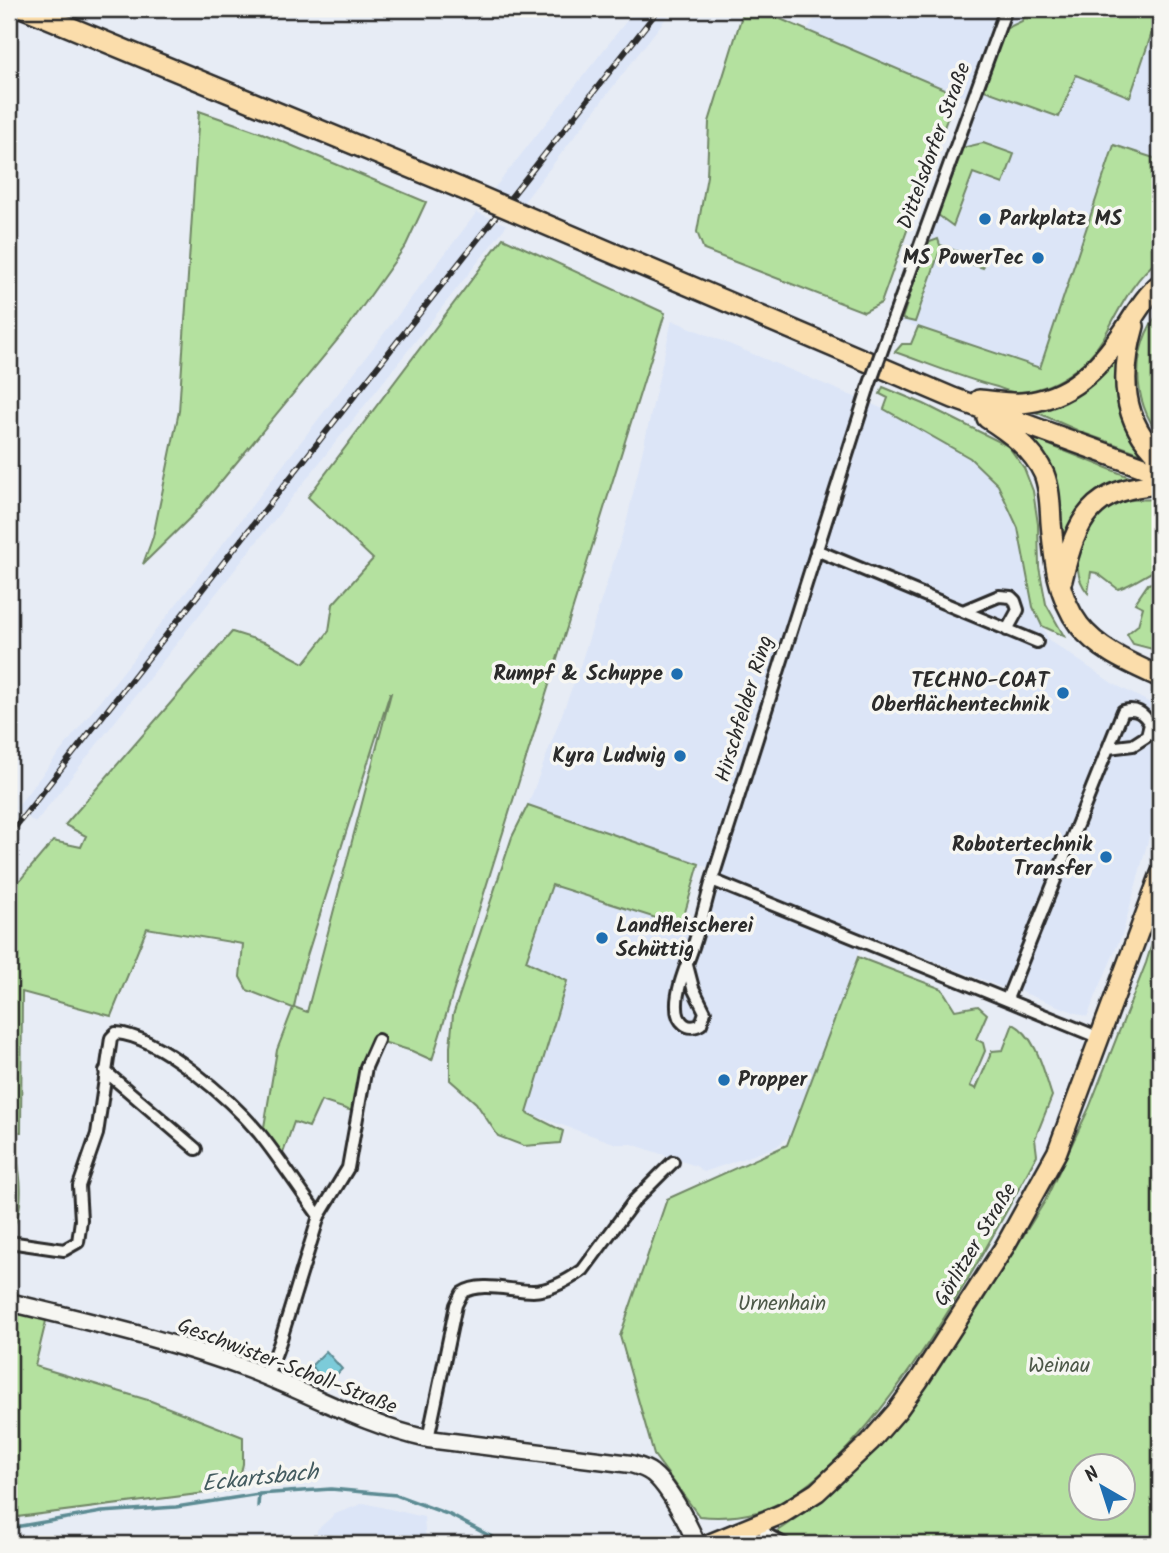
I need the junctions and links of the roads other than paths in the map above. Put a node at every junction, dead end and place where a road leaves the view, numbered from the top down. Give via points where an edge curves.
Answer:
1 (26, 9) edge
2 (1006, 9) edge
3 (1160, 284) edge
4 (1139, 309) junction
5 (868, 389) joint
6 (953, 398) junction
7 (1160, 457) edge
8 (1160, 472) edge
9 (1160, 484) edge
10 (816, 550) junction
11 (1061, 584) junction
12 (963, 611) junction
13 (1007, 630) junction
14 (1037, 642) dead end
15 (1160, 677) edge
16 (1108, 748) dead end
17 (1160, 875) edge
18 (712, 880) junction
19 (687, 965) junction
20 (1007, 999) junction
21 (1100, 1038) junction
22 (377, 1040) dead end
23 (105, 1071) junction
24 (196, 1149) dead end
25 (673, 1163) dead end
26 (319, 1216) junction
27 (9, 1242) edge
28 (9, 1302) edge
29 (267, 1377) junction
30 (428, 1439) junction
31 (760, 1523) junction
32 (696, 1544) edge
33 (709, 1544) edge
34 (784, 1544) edge

1 - 6 highway, bridge
2 - 5 street, Dittelsdorfer Straße, bridge
3 - 4 highway
4 - 6 highway via 1098,366 1052,397 1019,404
4 - 7 highway via 1128,345 1126,400 1139,430
5 - 10 street, Hirschfelder Ring
6 - 8 highway
6 - 11 highway via 1010,433 1043,474
9 - 11 highway via 1112,494 1092,508 1076,529
10 - 12 street
10 - 18 street, Hirschfelder Ring
11 - 15 highway via 1066,603 1087,634 1106,650
12 - 13 street
12 - 13 street via 999,596 1011,597 1018,610
13 - 14 street
16 - 20 street
17 - 21 main road, Görlitzer Straße
18 - 19 street, Hirschfelder Ring
18 - 20 street
19 - 19 street, Hirschfelder Ring via 677,1007 683,1023 693,1028 701,1024 705,1012
20 - 21 street
21 - 31 main road, Görlitzer Straße via 1057,1152 1030,1204 919,1380 888,1422 842,1470 807,1500
22 - 26 street via 366,1067 348,1168
23 - 24 street
23 - 26 street via 116,1033 152,1045 180,1062 258,1133
23 - 27 street via 97,1134 79,1186 78,1242 64,1250
25 - 30 street via 634,1201 573,1278 536,1291 478,1288 462,1293
26 - 29 street
28 - 29 street, Geschwister-Scholl-Straße via 153,1338
29 - 30 street, Geschwister-Scholl-Straße via 343,1412
30 - 32 street, Geschwister-Scholl-Straße via 631,1464 650,1471 662,1483
31 - 33 main road, Görlitzer Straße
31 - 34 street via 766,1534

